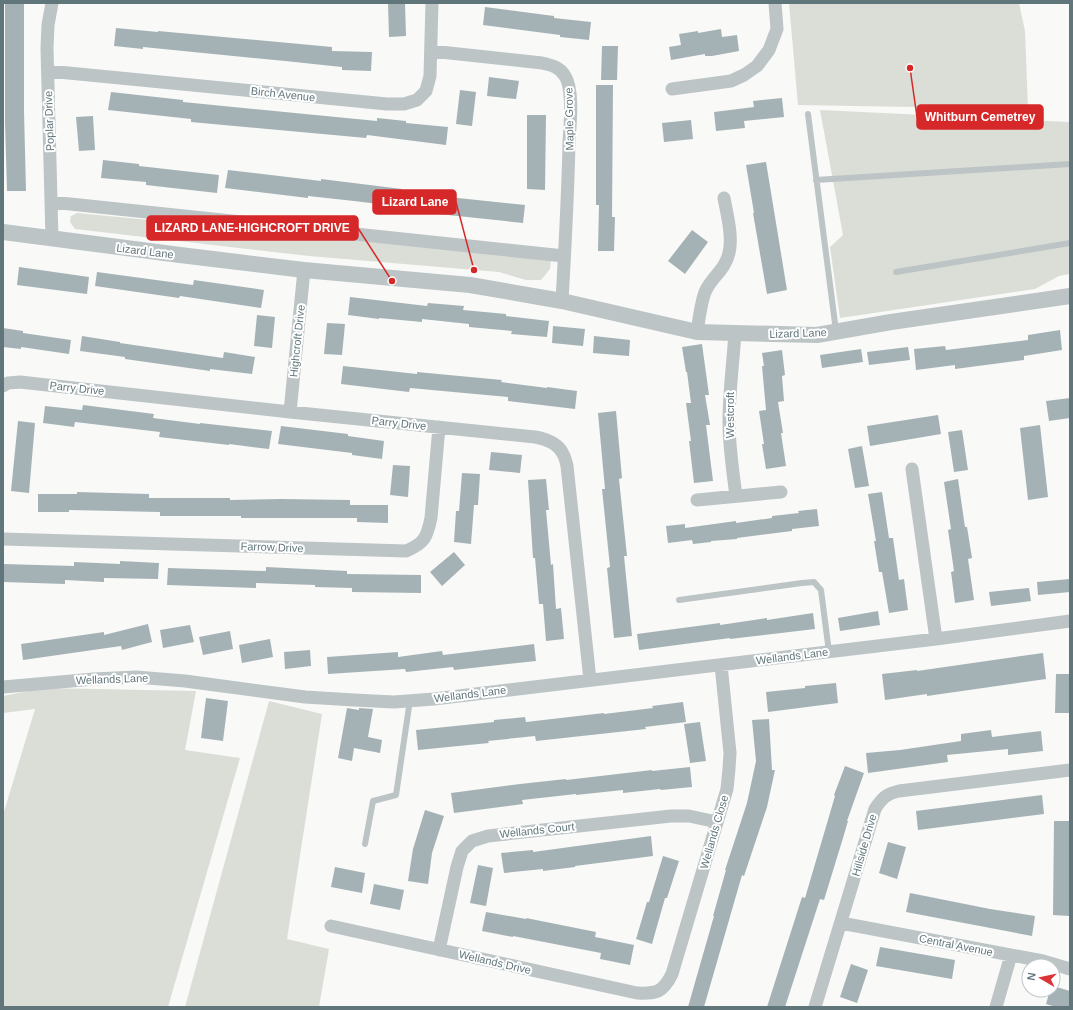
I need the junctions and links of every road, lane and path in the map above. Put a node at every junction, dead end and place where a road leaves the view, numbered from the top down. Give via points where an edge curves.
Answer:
1 (52, 3) edge
2 (432, 3) edge
3 (775, 3) edge
4 (431, 51) junction
5 (48, 71) junction
6 (672, 89) dead end
7 (808, 114) dead end
8 (1070, 164) edge
9 (816, 180) junction
10 (724, 198) dead end
11 (51, 202) junction
12 (3, 232) edge
13 (52, 239) junction
14 (1070, 243) edge
15 (564, 256) junction
16 (304, 270) junction
17 (896, 272) dead end
18 (1070, 296) edge
19 (562, 301) junction
20 (836, 331) junction
21 (697, 332) junction
22 (735, 333) junction
23 (3, 386) edge
24 (290, 412) junction
25 (440, 427) junction
26 (912, 469) dead end
27 (781, 492) dead end
28 (736, 496) junction
29 (697, 500) dead end
30 (3, 539) edge
31 (679, 600) dead end
32 (1070, 621) edge
33 (936, 640) junction
34 (829, 652) junction
35 (721, 665) junction
36 (590, 680) junction
37 (3, 686) edge
38 (410, 700) junction
39 (1070, 770) edge
40 (717, 822) junction
41 (365, 844) dead end
42 (841, 923) junction
43 (331, 926) dead end
44 (439, 950) junction
45 (1011, 955) junction
46 (1070, 969) edge
47 (659, 991) joint
48 (815, 1007) edge
49 (996, 1007) edge

1 - 5 street, Poplar Drive via 48,25
2 - 4 street, Birch Avenue
3 - 6 street via 776,29 769,50 757,66 731,80
4 - 5 street, Birch Avenue via 430,76 426,91 417,100 404,104
4 - 15 street, Maple Grove via 542,63 559,69 565,75 570,93 570,108
5 - 11 street, Poplar Drive
7 - 9 lane
8 - 9 lane
9 - 20 lane
10 - 21 street via 730,237 729,253 720,273 706,290
11 - 13 street, Poplar Drive
11 - 15 street
12 - 13 street, Lizard Lane
13 - 16 street, Lizard Lane
14 - 17 lane
15 - 19 street, Maple Grove
16 - 19 street, Lizard Lane via 470,285
16 - 24 street, Highcroft Drive
18 - 20 street, Lizard Lane
19 - 21 street, Lizard Lane
20 - 22 street, Lizard Lane via 817,335
21 - 22 street, Lizard Lane
22 - 28 street, Westcroft via 729,424
23 - 24 street, Parry Drive via 20,382
24 - 25 street, Parry Drive
25 - 30 street, Farrow Drive via 428,533 415,547 406,551
25 - 36 street, Parry Drive via 546,439 563,452 567,466
26 - 33 street
27 - 28 street
28 - 29 street
31 - 34 lane via 814,582 821,590
32 - 33 street, Wellands Lane
33 - 34 street, Wellands Lane
34 - 35 street, Wellands Lane
35 - 36 street, Wellands Lane
35 - 40 street, Wellands Close via 730,753 727,789
36 - 38 street, Wellands Lane
37 - 38 street, Wellands Lane via 136,677 305,697 394,702
38 - 41 lane via 396,795 373,801
39 - 42 street, Hillside Drive via 899,790 882,798 875,809
40 - 44 street, Wellands Court via 689,816 671,816 488,836 472,841 462,851
40 - 47 street, Wellands Close via 672,974 667,984
42 - 45 street, Central Avenue
42 - 48 street, Hillside Drive
43 - 44 street, Wellands Drive
44 - 47 street, Wellands Drive via 636,994
45 - 46 street, Central Avenue
45 - 49 street

